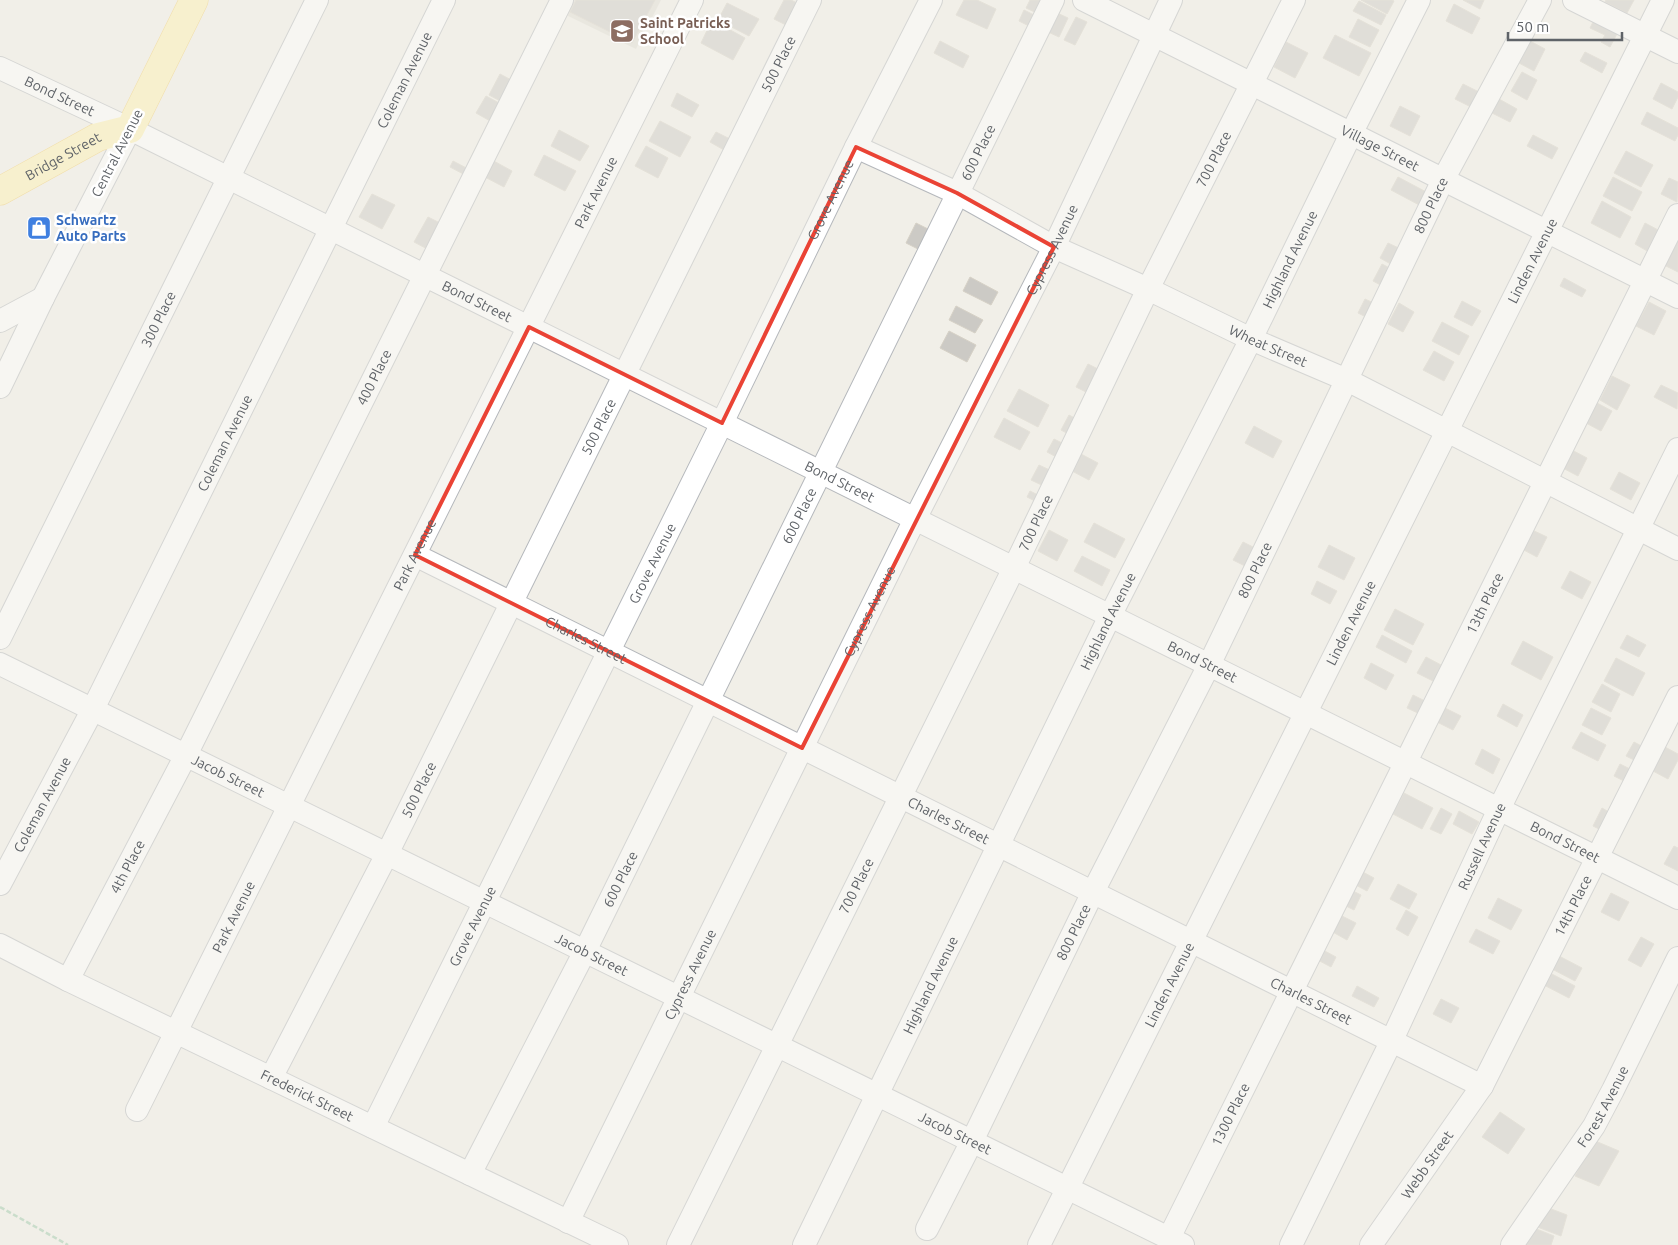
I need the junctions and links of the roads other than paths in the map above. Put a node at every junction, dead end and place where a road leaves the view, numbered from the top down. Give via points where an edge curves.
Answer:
1 (194, 0) edge
2 (318, 0) edge
3 (444, 0) edge
4 (562, 0) edge
5 (692, 0) edge
6 (810, 0) edge
7 (931, 0) edge
8 (1053, 0) edge
9 (1084, 0) edge
10 (1171, 0) edge
11 (1294, 0) edge
12 (1419, 0) edge
13 (1540, 0) edge
14 (1574, 0) edge
15 (1663, 0) edge
16 (1154, 35) junction
17 (1645, 36) junction
18 (1678, 52) edge
19 (0, 68) edge
20 (1252, 84) junction
21 (130, 129) junction
22 (1351, 134) junction
23 (856, 147) junction
24 (228, 178) junction
25 (1443, 180) junction
26 (0, 191) edge
27 (957, 193) junction
28 (1678, 215) edge
29 (331, 229) junction
30 (1546, 231) junction
31 (1054, 247) junction
32 (425, 275) junction
33 (1645, 280) junction
34 (1148, 289) junction
35 (1678, 297) edge
36 (43, 298) junction
37 (0, 322) edge
38 (529, 327) junction
39 (1251, 339) junction
40 (625, 375) junction
41 (1347, 380) junction
42 (0, 387) edge
43 (722, 423) junction
44 (1446, 431) junction
45 (1678, 449) edge
46 (820, 472) junction
47 (1545, 482) junction
48 (915, 519) junction
49 (1638, 529) junction
50 (1678, 550) edge
51 (415, 554) junction
52 (1014, 568) junction
53 (512, 603) junction
54 (1110, 616) junction
55 (0, 638) edge
56 (609, 651) junction
57 (0, 664) edge
58 (1208, 665) junction
59 (1678, 697) edge
60 (708, 701) junction
61 (93, 709) junction
62 (1305, 713) junction
63 (802, 748) junction
64 (186, 755) junction
65 (1406, 763) junction
66 (901, 797) junction
67 (289, 806) junction
68 (1500, 810) junction
69 (998, 845) junction
70 (387, 854) junction
71 (1598, 858) junction
72 (0, 884) edge
73 (1093, 892) junction
74 (1678, 898) edge
75 (485, 902) junction
76 (1191, 941) junction
77 (0, 945) edge
78 (585, 951) junction
79 (1678, 958) edge
80 (68, 980) junction
81 (1292, 991) junction
82 (679, 997) junction
83 (176, 1032) junction
84 (1391, 1042) junction
85 (778, 1046) junction
86 (271, 1078) junction
87 (1482, 1086) junction
88 (877, 1095) junction
89 (137, 1110) dead end
90 (373, 1127) junction
91 (972, 1141) junction
92 (470, 1174) junction
93 (1067, 1188) junction
94 (568, 1222) junction
95 (927, 1229) dead end
96 (1176, 1242) edge
97 (617, 1245) edge
98 (678, 1245) edge
99 (804, 1245) edge
100 (1039, 1245) edge
101 (1291, 1245) edge
102 (1371, 1245) edge
103 (1512, 1245) edge

1 - 21 main road, Central Avenue
2 - 24 street, 300 Place
3 - 29 street, Coleman Avenue
4 - 32 street, 400 Place
5 - 38 street, Park Avenue
6 - 40 street, 500 Place
7 - 23 street, Grove Avenue
8 - 27 street, 600 Place
9 - 16 street, Village Street
10 - 16 street, Cypress Avenue
11 - 20 street, 700 Place
12 - 22 street, Highland Avenue
13 - 25 street, 800 Place
14 - 17 street
15 - 17 street, Linden Avenue
16 - 20 street, Village Street
16 - 31 street, Cypress Avenue
17 - 18 street
17 - 30 street, Linden Avenue
19 - 21 street, Bond Street
20 - 22 street, Village Street
20 - 34 street, 700 Place
21 - 24 street, Bond Street
21 - 26 main road, Bridge Street via 98,137
21 - 36 street, Central Avenue
22 - 25 street, Village Street
22 - 39 street, Highland Avenue
23 - 27 street, Wheat Street
23 - 43 street, Grove Avenue
24 - 29 street, Bond Street
24 - 55 street, 300 Place
25 - 30 street, Village Street
25 - 41 street, 800 Place
27 - 31 street, Wheat Street
27 - 46 street, 600 Place
28 - 33 street, 13th Place
29 - 32 street, Bond Street
29 - 61 street, Coleman Avenue
30 - 33 street, Village Street
30 - 44 street, Linden Avenue
31 - 34 street, Wheat Street
31 - 48 street, Cypress Avenue
32 - 38 street, Bond Street
32 - 64 street, 400 Place
33 - 35 street, Village Street
33 - 47 street, 13th Place
34 - 39 street, Wheat Street
34 - 52 street, 700 Place
36 - 37 street
36 - 42 street, Central Avenue
38 - 40 street, Bond Street
38 - 51 street, Park Avenue
39 - 41 street, Wheat Street
39 - 54 street, Highland Avenue
40 - 43 street, Bond Street
40 - 53 street, 500 Place
41 - 44 street, Wheat Street
41 - 58 street, 800 Place
43 - 46 street, Bond Street
43 - 56 street, Grove Avenue
44 - 47 street, Wheat Street
44 - 62 street, Linden Avenue
45 - 49 street, Russell Avenue
46 - 48 street, Bond Street
46 - 60 street, 600 Place
47 - 49 street, Wheat Street
47 - 65 street, 13th Place
48 - 52 street, Bond Street
48 - 63 street, Cypress Avenue
49 - 50 street, Wheat Street
49 - 68 street, Russell Avenue
51 - 53 street, Charles Street
51 - 67 street, Park Avenue
52 - 54 street, Bond Street
52 - 66 street, 700 Place
53 - 56 street, Charles Street
53 - 70 street, 500 Place
54 - 58 street, Bond Street
54 - 69 street, Highland Avenue
56 - 60 street, Charles Street
56 - 75 street, Grove Avenue
57 - 61 street, Jacob Street
58 - 62 street, Bond Street
58 - 73 street, 800 Place
59 - 71 street, 14th Place
60 - 63 street, Charles Street
60 - 78 street, 600 Place
61 - 64 street, Jacob Street
61 - 72 street, Coleman Avenue
62 - 65 street, Bond Street
62 - 76 street, Linden Avenue
63 - 66 street, Charles Street
63 - 82 street, Cypress Avenue
64 - 67 street, Jacob Street
64 - 80 street, 4th Place
65 - 68 street, Bond Street
65 - 81 street, 13th Place
66 - 69 street, Charles Street
66 - 85 street, 700 Place
67 - 70 street, Jacob Street
67 - 83 street, Park Avenue
68 - 71 street, Bond Street
68 - 84 street, Russell Avenue
69 - 73 street, Charles Street
69 - 88 street, Highland Avenue
70 - 75 street, Jacob Street
70 - 86 street, 500 Place
71 - 74 street, Bond Street
71 - 87 street, 14th Place
73 - 76 street, Charles Street
73 - 91 street, 800 Place
75 - 78 street, Jacob Street
75 - 90 street, Grove Avenue
76 - 81 street, Charles Street
76 - 93 street, Linden Avenue
77 - 80 street, Frederick Street
78 - 82 street, Jacob Street
78 - 92 street, 600 Place
79 - 103 street, Forest Avenue via 1594,1126
80 - 83 street, Frederick Street
81 - 84 street, Charles Street
81 - 96 street, 1300 Place
82 - 85 street, Jacob Street
82 - 94 street, Cypress Avenue
83 - 86 street, Frederick Street
83 - 89 street, Park Avenue
84 - 87 street, Charles Street
84 - 101 street, Russell Avenue
85 - 88 street, Jacob Street
85 - 98 street, 700 Place
86 - 90 street, Frederick Street
87 - 102 street, Webb Street
88 - 91 street, Jacob Street
88 - 99 street, Highland Avenue
90 - 92 street, Frederick Street
91 - 93 street, Jacob Street
91 - 95 street, 800 Place
92 - 94 street, Frederick Street
93 - 96 street, Jacob Street
93 - 100 street, Linden Avenue
94 - 97 street, Frederick Street

